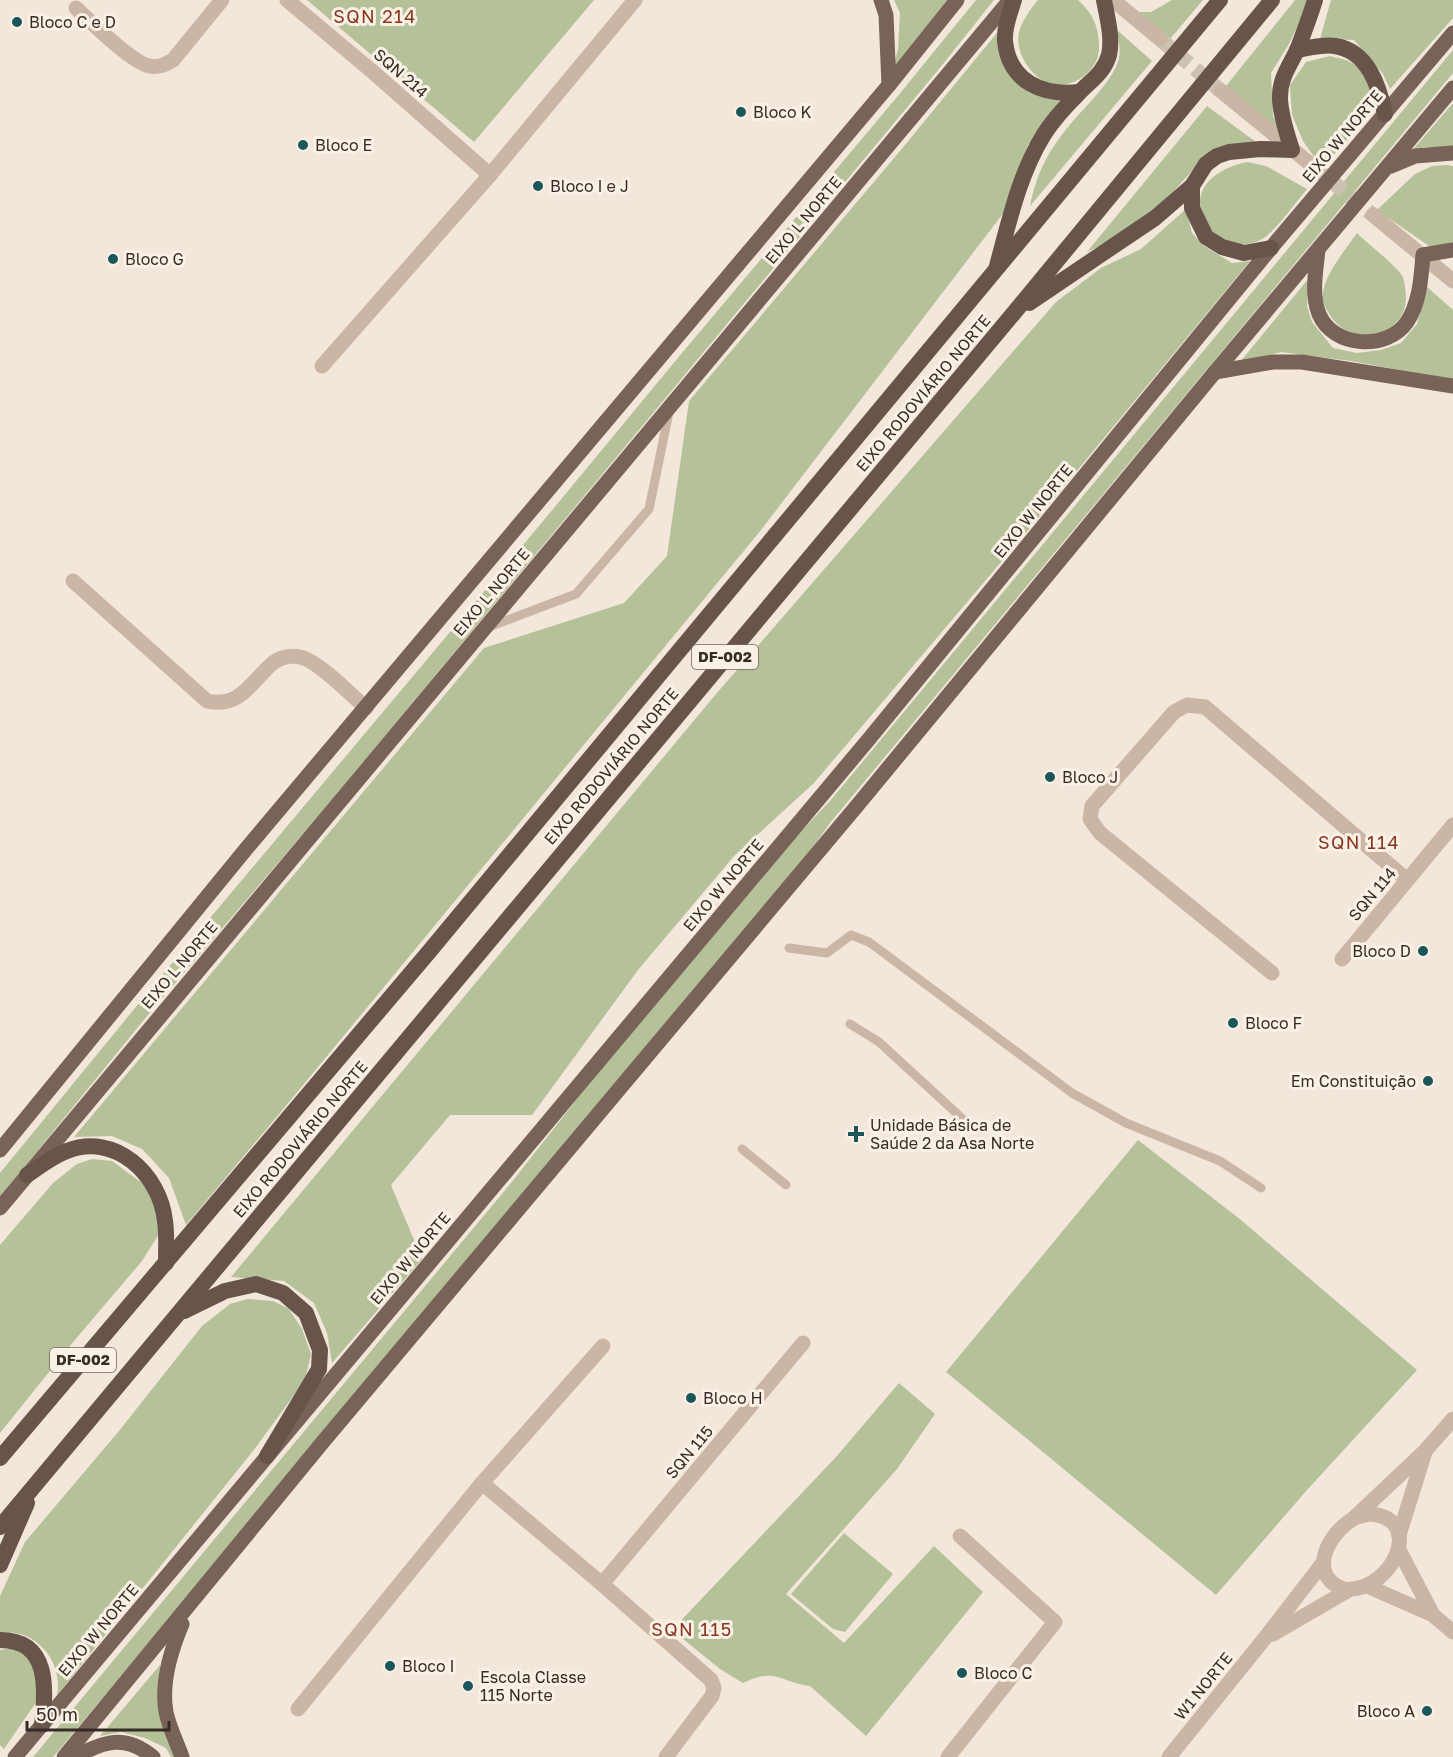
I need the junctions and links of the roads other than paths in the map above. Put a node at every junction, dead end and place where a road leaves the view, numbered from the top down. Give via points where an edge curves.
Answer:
1 (222, 0) edge
2 (286, 0) edge
3 (635, 0) edge
4 (881, 0) edge
5 (957, 0) edge
6 (1010, 0) edge
7 (1014, 0) edge
8 (1104, 0) edge
9 (1113, 0) edge
10 (1220, 0) edge
11 (1272, 0) edge
12 (1315, 0) edge
13 (76, 8) dead end
14 (1453, 33) edge
15 (1160, 39) tunnel mouth
16 (1297, 50) junction
17 (889, 85) junction
18 (1453, 88) edge
19 (1221, 91) tunnel mouth
20 (1080, 92) junction
21 (1385, 114) junction
22 (1292, 150) junction
23 (1453, 153) edge
24 (1314, 167) tunnel mouth
25 (1388, 167) junction
26 (490, 175) junction
27 (1192, 186) junction
28 (1373, 215) tunnel mouth
29 (1271, 248) junction
30 (1318, 250) junction
31 (1453, 250) edge
32 (1424, 255) junction
33 (995, 272) junction
34 (1453, 281) edge
35 (1013, 314) junction
36 (322, 366) dead end
37 (1215, 372) junction
38 (1453, 386) edge
39 (670, 406) junction
40 (73, 581) dead end
41 (484, 629) junction
42 (366, 708) junction
43 (1453, 825) edge
44 (1407, 880) junction
45 (789, 948) dead end
46 (1342, 959) dead end
47 (1272, 973) dead end
48 (850, 1024) dead end
49 (965, 1121) dead end
50 (742, 1149) dead end
51 (0, 1150) edge
52 (27, 1175) junction
53 (786, 1185) dead end
54 (1261, 1188) dead end
55 (0, 1208) edge
56 (166, 1263) junction
57 (177, 1314) junction
58 (804, 1342) dead end
59 (603, 1346) dead end
60 (1453, 1419) edge
61 (1425, 1451) junction
62 (267, 1456) junction
63 (0, 1458) edge
64 (482, 1483) junction
65 (34, 1486) junction
66 (1354, 1518) junction
67 (0, 1527) edge
68 (960, 1536) dead end
69 (1399, 1543) junction
70 (1322, 1564) junction
71 (0, 1565) edge
72 (602, 1584) junction
73 (1368, 1586) junction
74 (1347, 1591) junction
75 (189, 1607) junction
76 (1433, 1615) junction
77 (1453, 1632) edge
78 (1265, 1638) junction
79 (0, 1640) edge
80 (298, 1709) dead end
81 (42, 1725) junction
82 (15, 1757) edge
83 (64, 1757) edge
84 (75, 1757) edge
85 (153, 1757) edge
86 (182, 1757) edge
87 (666, 1757) edge
88 (948, 1757) edge
89 (1169, 1757) edge

1 - 13 street via 173,60 162,66 149,66 133,58
2 - 26 street, SQN 214
3 - 26 street
4 - 17 main road
5 - 17 main road, EIXO L NORTE
6 - 39 main road, EIXO L NORTE
7 - 20 highway via 1005,40 1020,75 1050,92
8 - 20 highway via 1110,38 1108,55 1100,73
9 - 15 street
10 - 33 highway, EIXO RODOVIÁRIO NORTE / DF-002
11 - 35 highway, EIXO RODOVIÁRIO NORTE / DF-002
12 - 16 highway
14 - 21 main road, EIXO W NORTE
16 - 21 highway via 1335,46 1352,52 1372,75
16 - 22 highway via 1288,65 1280,98
17 - 42 main road, EIXO L NORTE
18 - 25 main road
19 - 22 street
20 - 33 highway via 1043,135 1026,171
21 - 29 main road, EIXO W NORTE
22 - 24 street
22 - 27 highway via 1228,152 1206,164
23 - 25 main road via 1415,156
25 - 30 main road
26 - 36 street
27 - 29 highway via 1192,208 1206,237 1222,248 1244,253
27 - 35 highway via 1146,224
28 - 32 street
29 - 62 main road, EIXO W NORTE via 968,619
30 - 32 main road via 1314,296 1319,315 1328,328 1357,342 1392,336 1406,323 1419,294
30 - 37 main road
31 - 32 main road
32 - 34 street
33 - 56 highway, EIXO RODOVIÁRIO NORTE / DF-002
35 - 57 highway, EIXO RODOVIÁRIO NORTE / DF-002
37 - 38 main road via 1273,362 1302,362
37 - 75 main road
39 - 41 main road, EIXO L NORTE
39 - 41 lane via 650,509 576,594
40 - 42 street via 207,701 236,699 274,662 296,656 318,667
41 - 52 main road, EIXO L NORTE
42 - 51 main road, EIXO L NORTE
43 - 44 street, SQN 114
44 - 46 street, SQN 114
44 - 47 street via 1205,707 1187,705 1174,712 1092,806 1090,819 1100,833
45 - 54 lane via 827,953 851,936 869,942 1072,1093 1126,1123 1220,1161
48 - 49 lane via 879,1042
50 - 53 lane
52 - 55 main road, EIXO L NORTE
52 - 56 highway via 66,1151 88,1145 114,1149 135,1162 153,1183 165,1219
56 - 63 highway, EIXO RODOVIÁRIO NORTE / DF-002
57 - 62 highway via 225,1291 256,1284 283,1293 306,1313 320,1350 319,1369
57 - 65 highway, EIXO RODOVIÁRIO NORTE / DF-002
58 - 72 street, SQN 115
59 - 64 street
60 - 61 street
61 - 66 street
61 - 69 street
62 - 81 main road, EIXO W NORTE
64 - 72 street
64 - 80 street
65 - 67 highway, EIXO RODOVIÁRIO NORTE / DF-002
65 - 71 highway
66 - 69 street via 1382,1515 1394,1526
66 - 70 street via 1336,1533
68 - 88 street via 1055,1622
69 - 73 street via 1387,1572
69 - 76 street
70 - 74 street via 1327,1578
70 - 78 street, W1 NORTE
72 - 87 street via 711,1680 714,1688
73 - 74 street
73 - 76 street
74 - 78 street, W1 NORTE
75 - 83 main road
75 - 86 main road via 174,1642 166,1676 166,1712
76 - 77 street
78 - 89 street, W1 NORTE
79 - 81 highway via 15,1641 29,1649 44,1674
81 - 82 main road, EIXO W NORTE
84 - 85 main road via 104,1743 123,1741

